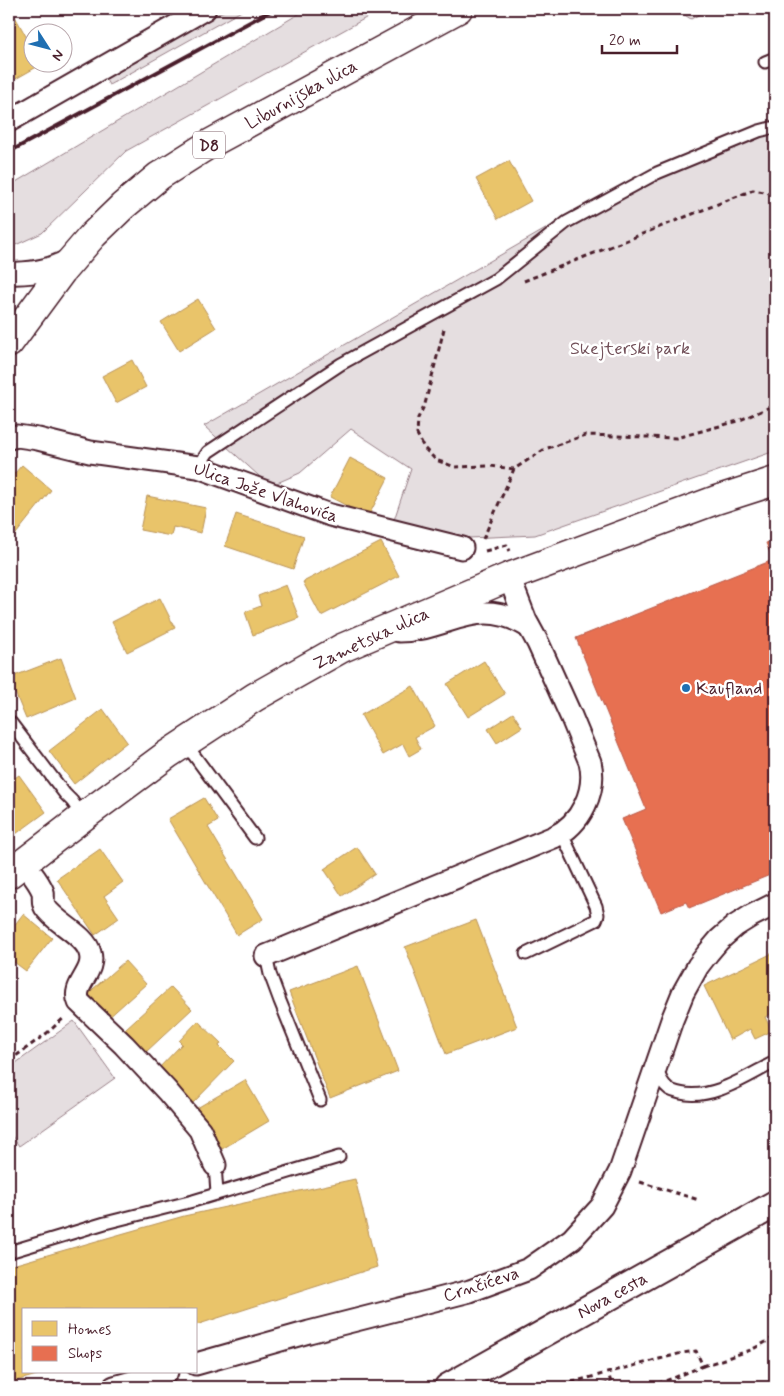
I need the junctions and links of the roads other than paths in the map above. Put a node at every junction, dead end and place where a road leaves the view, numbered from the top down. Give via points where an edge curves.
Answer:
1 (205, 9) edge
2 (458, 9) edge
3 (9, 121) edge
4 (775, 127) edge
5 (76, 255) junction
6 (13, 274) edge
7 (18, 326) edge
8 (9, 438) edge
9 (198, 467) junction
10 (775, 481) edge
11 (462, 548) dead end
12 (509, 564) junction
13 (529, 627) junction
14 (382, 631) junction
15 (9, 725) edge
16 (185, 743) junction
17 (83, 817) junction
18 (562, 834) junction
19 (254, 838) dead end
20 (16, 868) edge
21 (775, 904) edge
22 (526, 954) dead end
23 (266, 956) joint
24 (775, 1062) edge
25 (656, 1067) junction
26 (320, 1100) dead end
27 (339, 1157) dead end
28 (215, 1165) joint
29 (217, 1194) junction
30 (775, 1204) edge
31 (9, 1252) edge
32 (198, 1363) edge
33 (160, 1374) edge
34 (114, 1387) edge
35 (448, 1387) edge

1 - 3 street
2 - 5 main road, Liburnijska ulica / D8 via 211,143 159,176 123,206
4 - 9 lane via 657,173 567,222 496,279 341,364 208,452
5 - 6 street via 52,268
5 - 7 main road, Liburnijska ulica / D8
6 - 7 street via 26,282 33,307
8 - 9 street, Ulica Jože Vlahovića via 38,439 90,452
9 - 11 street, Ulica Jože Vlahovića via 330,515
10 - 12 main road, Zametska ulica
12 - 13 street
12 - 14 main road, Zametska ulica
13 - 14 street via 492,612 419,629
13 - 18 street via 571,716 591,768 591,787 585,805
14 - 16 main road, Zametska ulica via 333,653
15 - 17 lane via 11,723
16 - 17 main road, Zametska ulica
16 - 19 lane
17 - 20 main road, Zametska ulica
18 - 22 lane via 598,915 596,920
18 - 23 street
20 - 28 street via 42,890 45,907 86,943 91,964 77,990 78,1002 124,1045 200,1130
21 - 25 street, Crnčićeva via 735,926 713,946 698,966 682,993
23 - 26 lane via 280,1001
24 - 25 lane via 716,1091 697,1094 670,1090 662,1082
25 - 32 street, Crnčićeva via 620,1171 602,1206 572,1239 529,1268 470,1290
27 - 29 lane
28 - 29 lane
29 - 31 lane
30 - 35 street, Nova cesta
33 - 34 street

